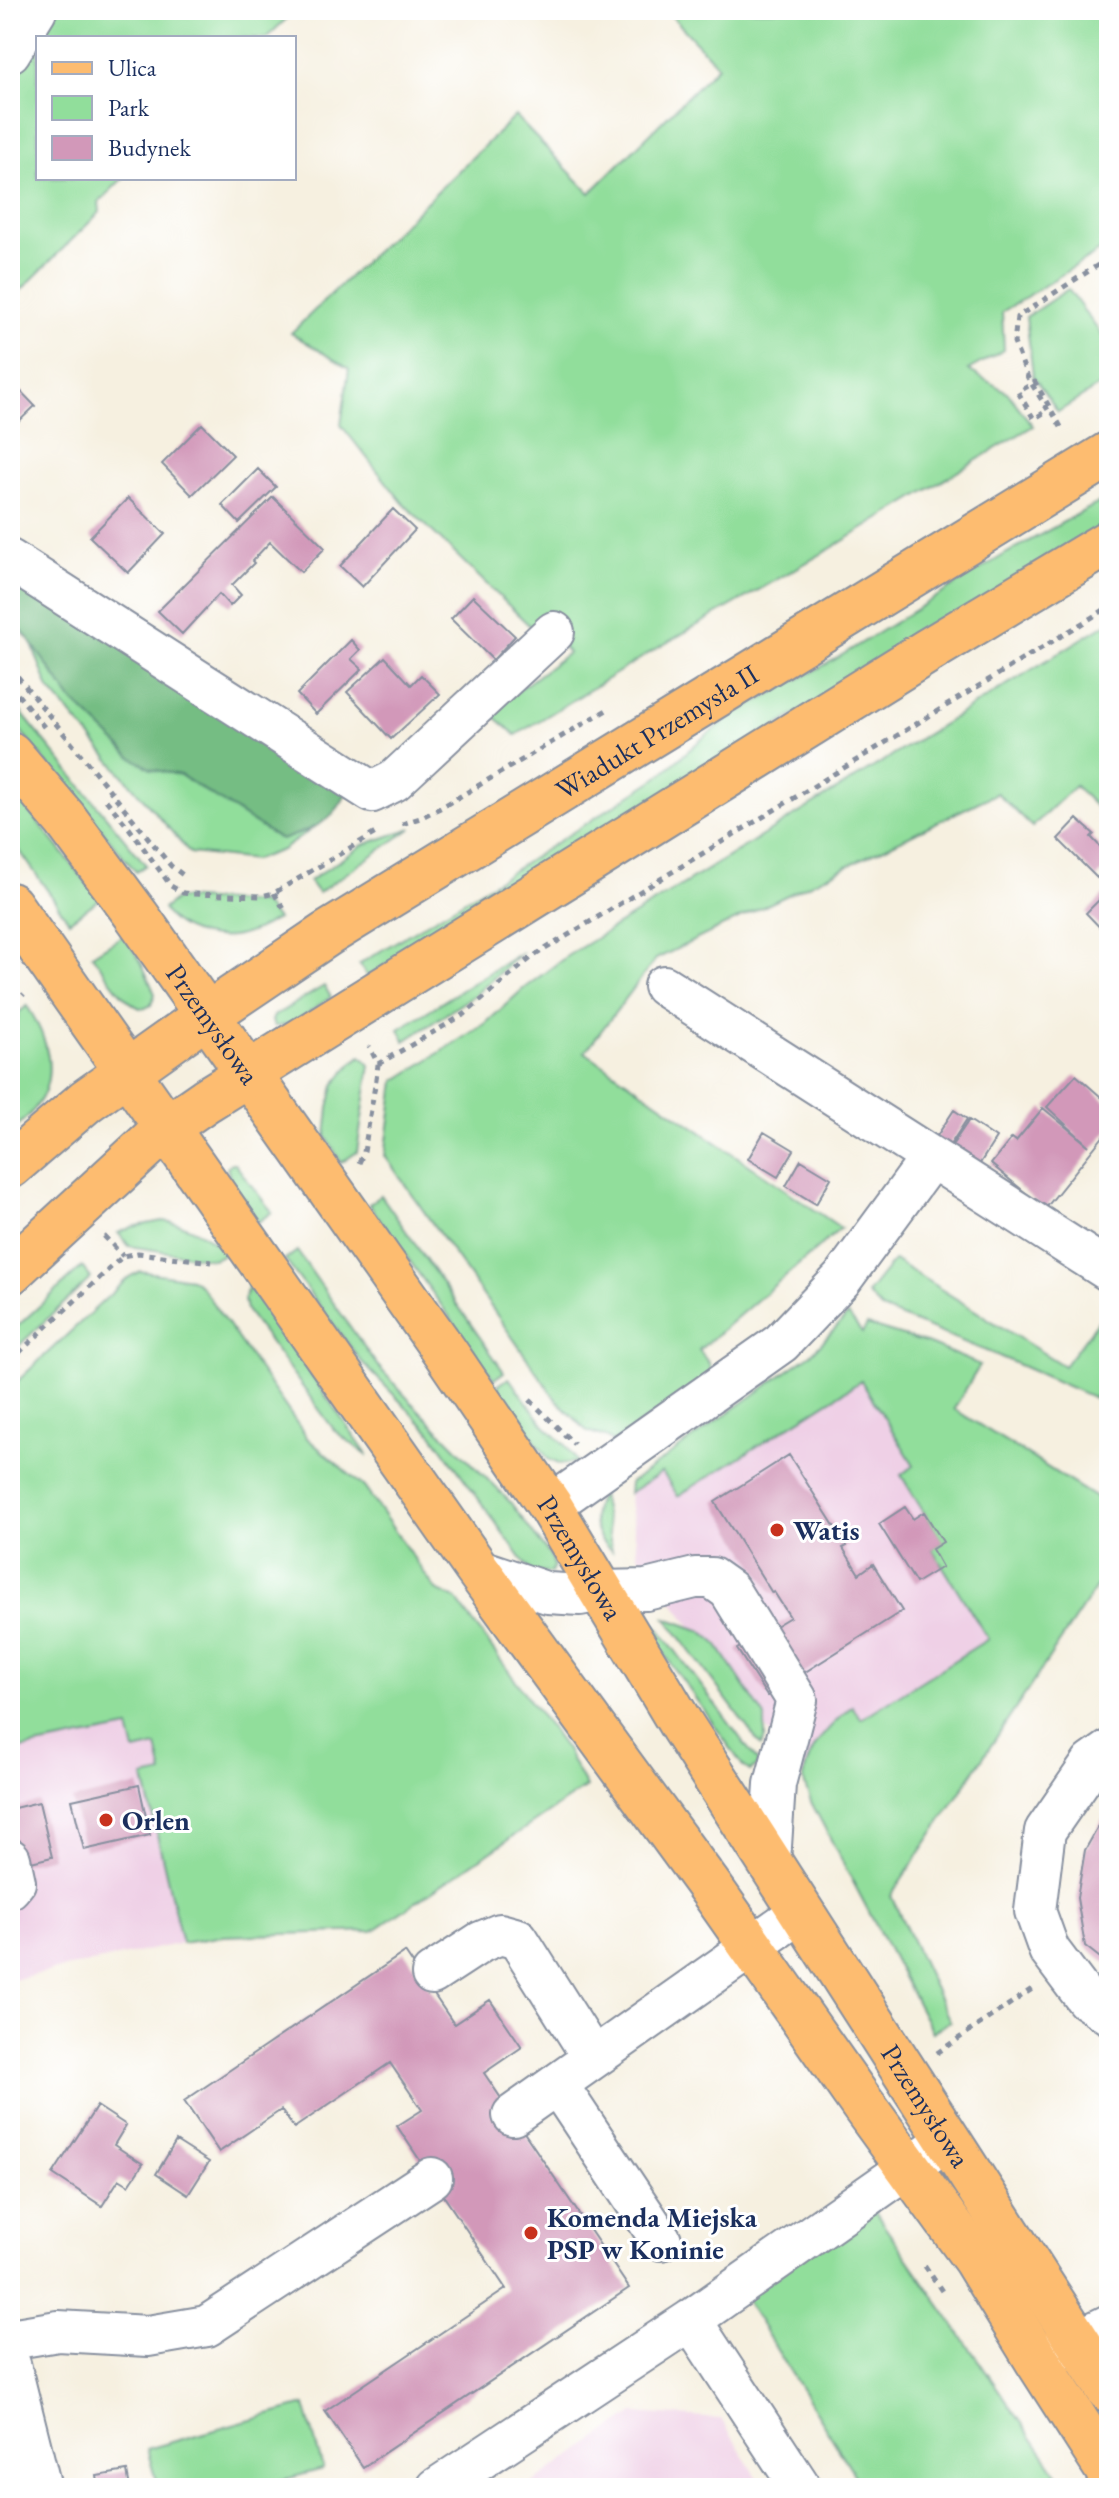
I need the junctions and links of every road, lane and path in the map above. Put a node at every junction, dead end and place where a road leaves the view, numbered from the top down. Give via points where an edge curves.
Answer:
1 (36, 10) edge
2 (10, 52) edge
3 (1109, 258) edge
4 (1061, 427) dead end
5 (1109, 454) edge
6 (1109, 542) edge
7 (10, 560) edge
8 (1109, 607) edge
9 (554, 632) dead end
10 (10, 667) edge
11 (10, 754) edge
12 (187, 878) dead end
13 (274, 893) dead end
14 (10, 905) edge
15 (309, 946) junction
16 (664, 986) dead end
17 (348, 1010) junction
18 (207, 1015) junction
19 (378, 1064) junction
20 (127, 1071) junction
21 (248, 1072) junction
22 (167, 1127) junction
23 (931, 1158) junction
24 (10, 1166) edge
25 (327, 1186) junction
26 (248, 1244) junction
27 (1109, 1271) edge
28 (10, 1272) edge
29 (10, 1361) edge
30 (550, 1506) junction
31 (477, 1569) junction
32 (601, 1591) junction
33 (1109, 1751) edge
34 (10, 1859) edge
35 (770, 1862) junction
36 (10, 1888) edge
37 (802, 1911) junction
38 (752, 1946) junction
39 (1062, 1968) junction
40 (432, 1974) dead end
41 (1101, 2013) edge
42 (593, 2058) junction
43 (907, 2075) junction
44 (557, 2084) junction
45 (513, 2115) dead end
46 (949, 2139) junction
47 (909, 2166) junction
48 (432, 2178) dead end
49 (661, 2240) dead end
50 (691, 2320) junction
51 (1093, 2333) edge
52 (10, 2339) edge
53 (1037, 2360) junction
54 (10, 2364) edge
55 (1109, 2390) edge
56 (1109, 2472) edge
57 (41, 2488) edge
58 (437, 2488) edge
59 (801, 2488) edge

1 - 2 street
3 - 4 path via 1017,317 1014,343 1028,378 1035,389 1041,399 1048,410 1034,419 1018,392 1027,387 1035,382
5 - 15 main road, Wiadukt Przemysła II
6 - 17 main road
7 - 9 street via 372,792 394,781
8 - 19 path via 532,957 465,1014
10 - 12 path via 171,866
11 - 18 main road, Przemysłowa via 65,819
13 - 15 path
14 - 20 main road, Przemysłowa
15 - 18 main road, Wiadukt Przemysła II
16 - 23 street
17 - 19 path
17 - 21 main road
18 - 20 main road, Wiadukt Przemysła II
18 - 21 main road, Przemysłowa
19 - 25 path via 361,1161
20 - 22 main road, Przemysłowa
20 - 24 main road, Wiadukt Przemysła II
21 - 22 main road
21 - 25 main road, Przemysłowa
22 - 26 main road, Przemysłowa
22 - 28 main road
23 - 27 street
23 - 30 street via 842,1279 781,1343
25 - 30 main road, Przemysłowa
26 - 29 path via 220,1262 123,1256
26 - 31 main road, Przemysłowa
30 - 32 main road, Przemysłowa
31 - 32 street via 548,1593
31 - 38 main road, Przemysłowa
32 - 35 main road, Przemysłowa
32 - 35 street via 646,1590 695,1578 712,1578 729,1590 797,1700 775,1784
33 - 39 street via 1092,1763 1045,1831 1035,1911 1049,1950
34 - 36 street via 15,1882
35 - 37 main road, Przemysłowa
37 - 38 street
37 - 43 main road, Przemysłowa
38 - 42 street
38 - 47 main road, Przemysłowa
39 - 41 street
39 - 43 path
40 - 42 street via 500,1934 518,1939
42 - 44 street
43 - 46 main road, Przemysłowa
44 - 45 street
44 - 49 street
46 - 47 street
46 - 51 main road, Przemysłowa
47 - 50 street
47 - 53 main road, Przemysłowa
48 - 52 street via 207,2326 148,2336 58,2331
50 - 58 street
50 - 59 street
51 - 53 street
51 - 55 main road, Przemysłowa
53 - 56 main road, Przemysłowa
54 - 57 street

